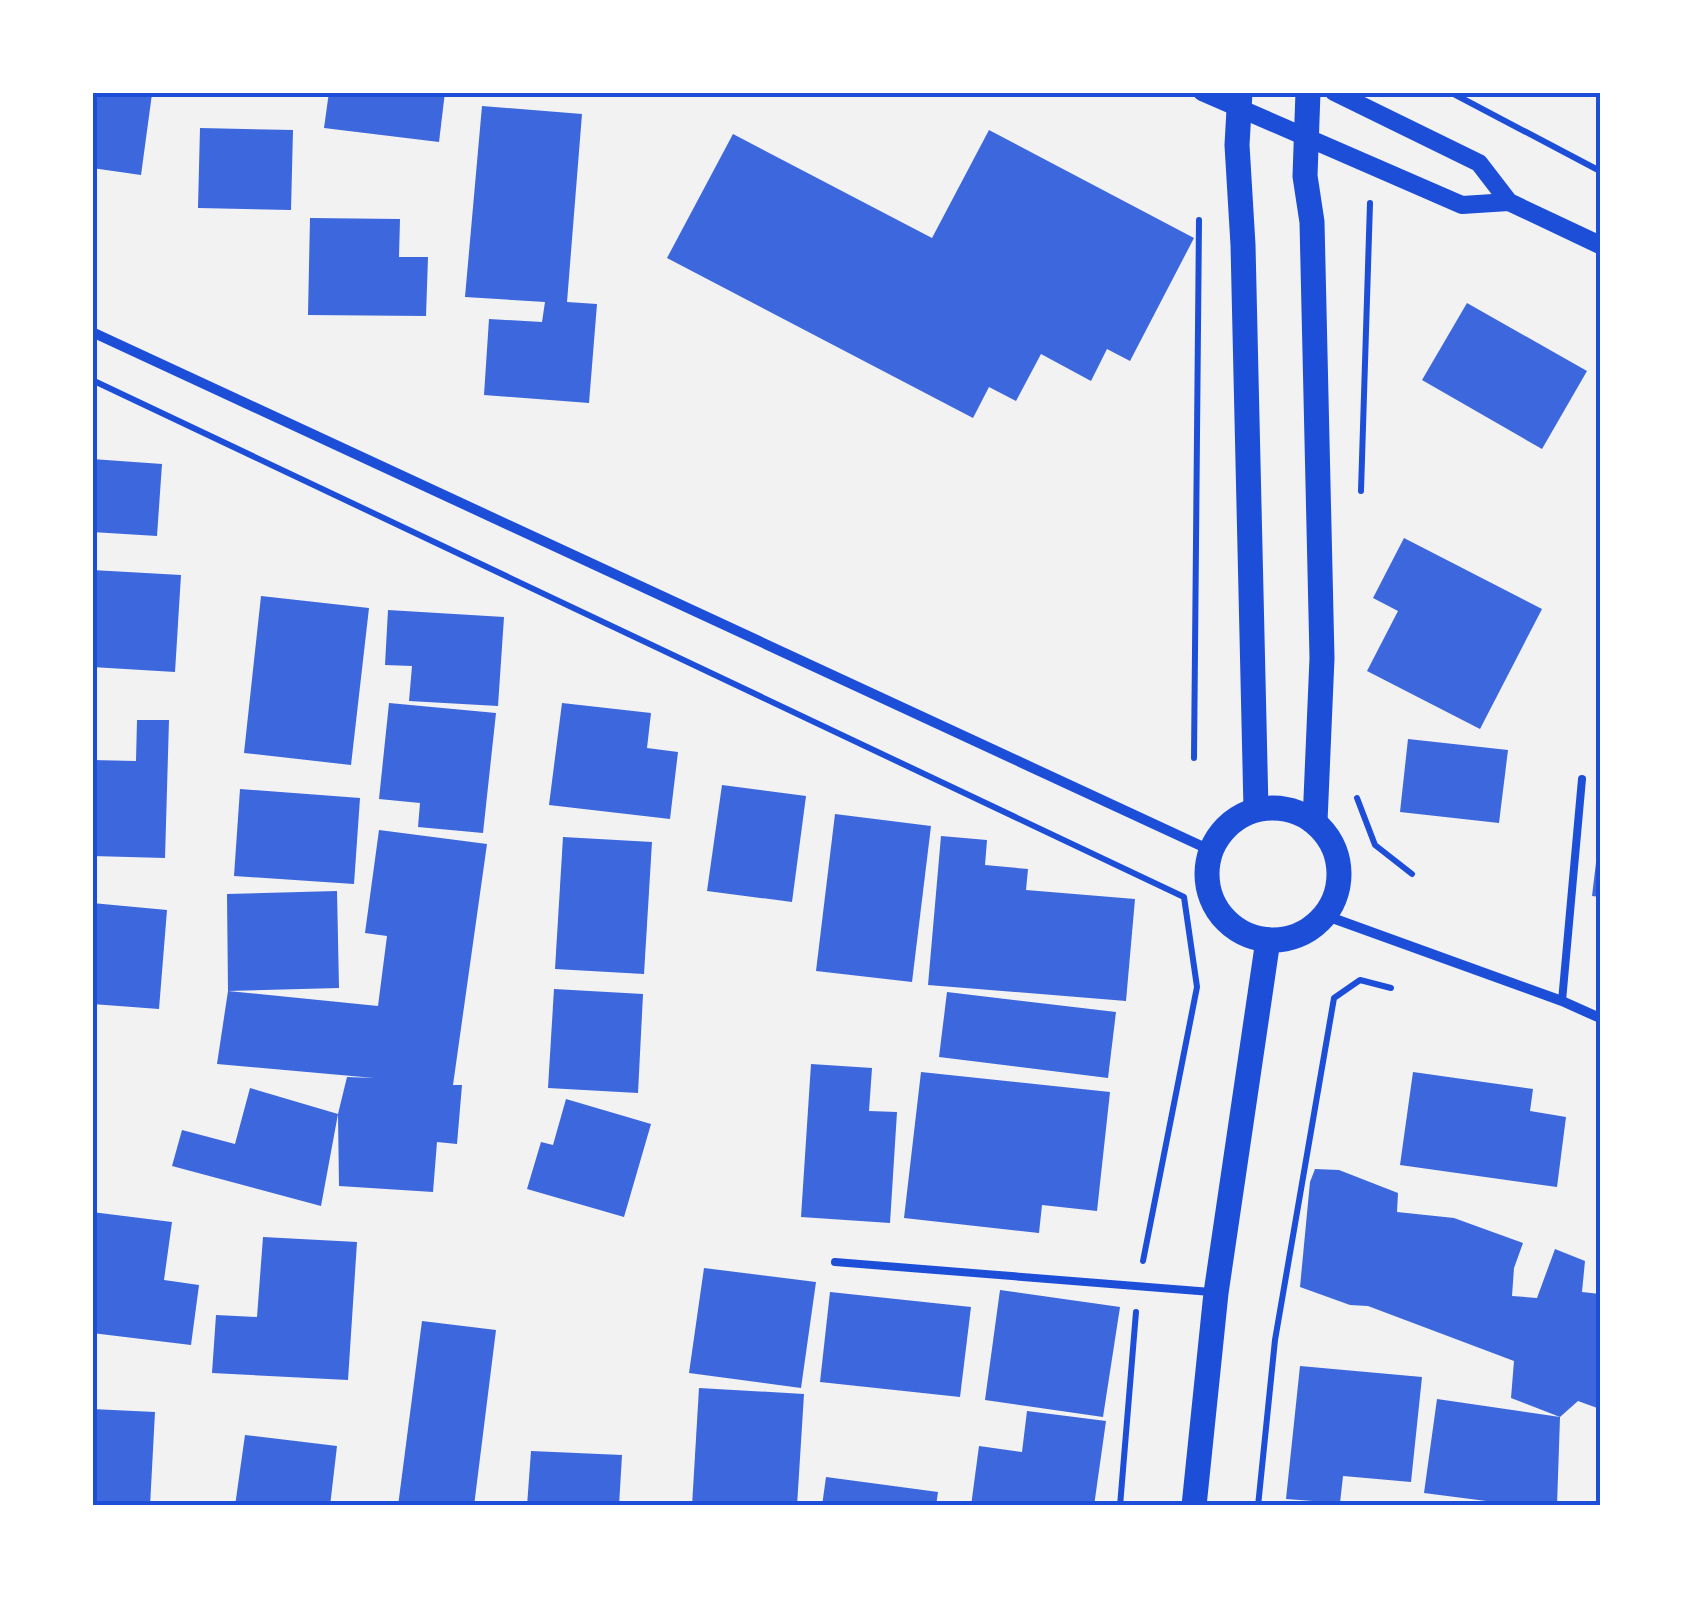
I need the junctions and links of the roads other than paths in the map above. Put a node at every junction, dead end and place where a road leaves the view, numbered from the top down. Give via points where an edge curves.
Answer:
1 (1202, 92) edge
2 (1308, 92) edge
3 (1334, 92) edge
4 (1240, 101) edge
5 (1307, 138) junction
6 (1509, 202) junction
7 (1600, 245) edge
8 (92, 332) edge
9 (1582, 779) dead end
10 (1256, 809) junction
11 (1315, 822) junction
12 (1210, 850) junction
13 (1324, 915) junction
14 (1268, 940) junction
15 (1562, 1001) junction
16 (1600, 1018) edge
17 (835, 1262) dead end
18 (1216, 1293) junction
19 (1194, 1506) edge

1 - 4 street
2 - 5 main road
3 - 6 street via 1480,163
4 - 5 street
4 - 10 main road
5 - 6 street via 1462,205
5 - 11 main road via 1322,658
6 - 7 street
8 - 12 street
9 - 15 lane
10 - 11 main road via 1297,811
10 - 12 main road via 1221,832
11 - 13 main road via 1337,856 1335,898
12 - 14 main road via 1208,891 1216,910 1230,926
13 - 14 main road via 1308,930
13 - 15 street
14 - 18 main road
15 - 16 street
17 - 18 lane
18 - 19 main road

